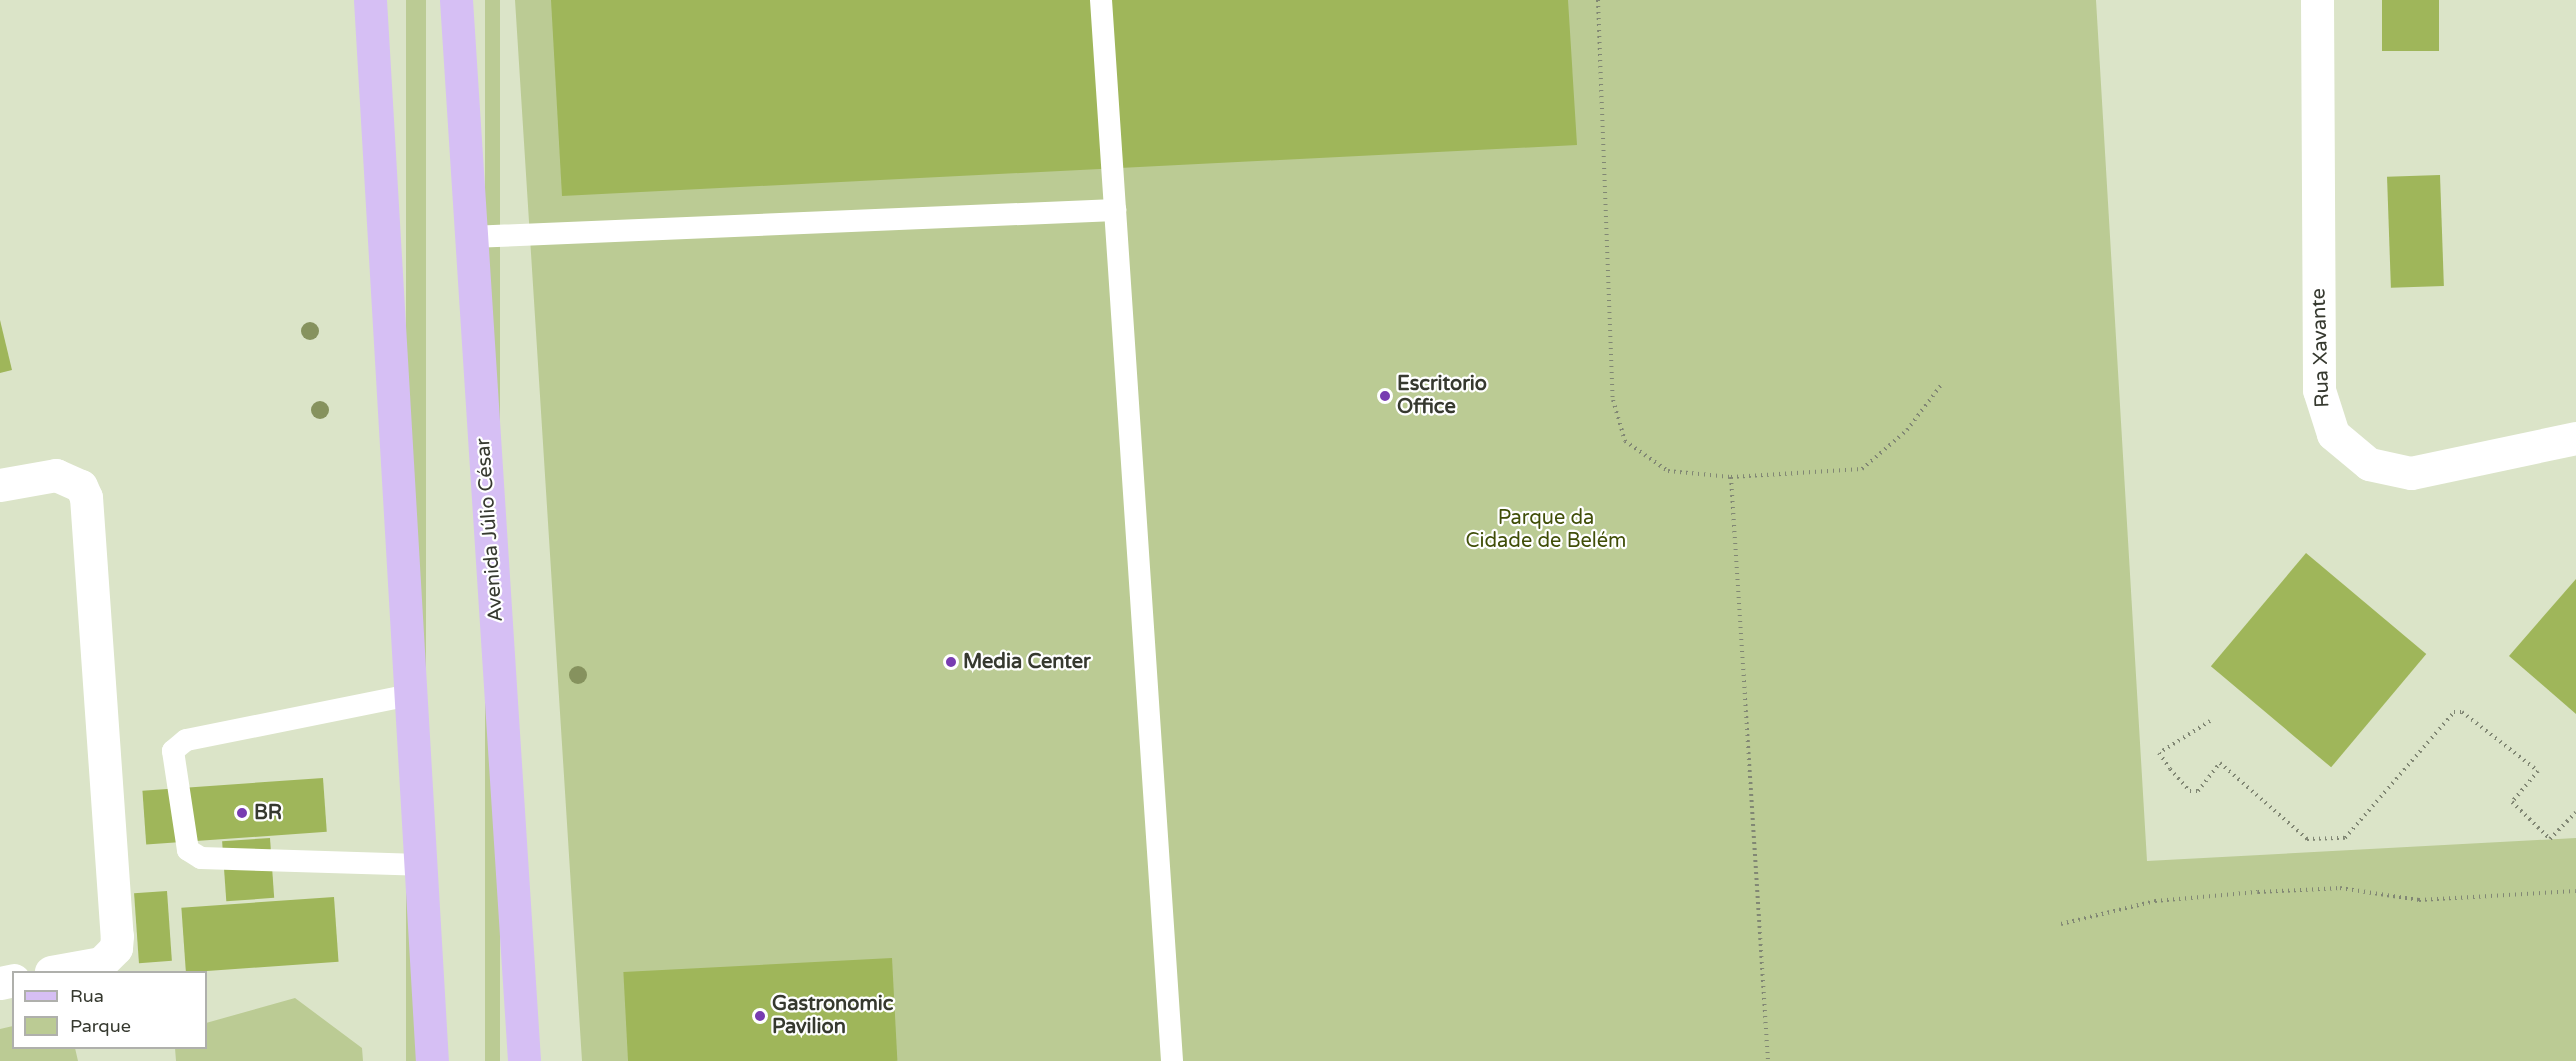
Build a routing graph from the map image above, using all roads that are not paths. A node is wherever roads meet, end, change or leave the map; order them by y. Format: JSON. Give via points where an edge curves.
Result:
{"nodes":[{"id":1,"x":370,"y":0,"type":"edge"},
{"id":2,"x":456,"y":0,"type":"edge"},
{"id":3,"x":1101,"y":0,"type":"edge"},
{"id":4,"x":2317,"y":0,"type":"edge"},
{"id":5,"x":1115,"y":210,"type":"junction"},
{"id":6,"x":471,"y":237,"type":"junction"},
{"id":7,"x":2576,"y":438,"type":"edge"},
{"id":8,"x":0,"y":485,"type":"edge"},
{"id":9,"x":410,"y":695,"type":"junction"},
{"id":10,"x":420,"y":865,"type":"junction"},
{"id":11,"x":56,"y":971,"type":"edge"},
{"id":12,"x":432,"y":1061,"type":"edge"},
{"id":13,"x":524,"y":1061,"type":"edge"},
{"id":14,"x":1172,"y":1061,"type":"edge"}],
"edges":[{"from":1,"to":9,"type":"main road"},
{"from":2,"to":6,"type":"main road","name":"Avenida Júlio César"},
{"from":3,"to":5,"type":"lane"},
{"from":4,"to":7,"type":"street","name":"Rua Xavante","via":[[2319,390],[2333,434],[2369,464],[2411,473]]},
{"from":5,"to":6,"type":"lane"},
{"from":5,"to":14,"type":"lane"},
{"from":6,"to":13,"type":"main road","name":"Avenida Júlio César"},
{"from":8,"to":11,"type":"street","via":[[56,475],[81,486],[86,497],[117,936],[116,948],[100,963]]},
{"from":9,"to":10,"type":"main road"},
{"from":9,"to":10,"type":"lane","via":[[186,740],[173,751],[188,850],[201,858]]},
{"from":10,"to":12,"type":"main road"}]}
